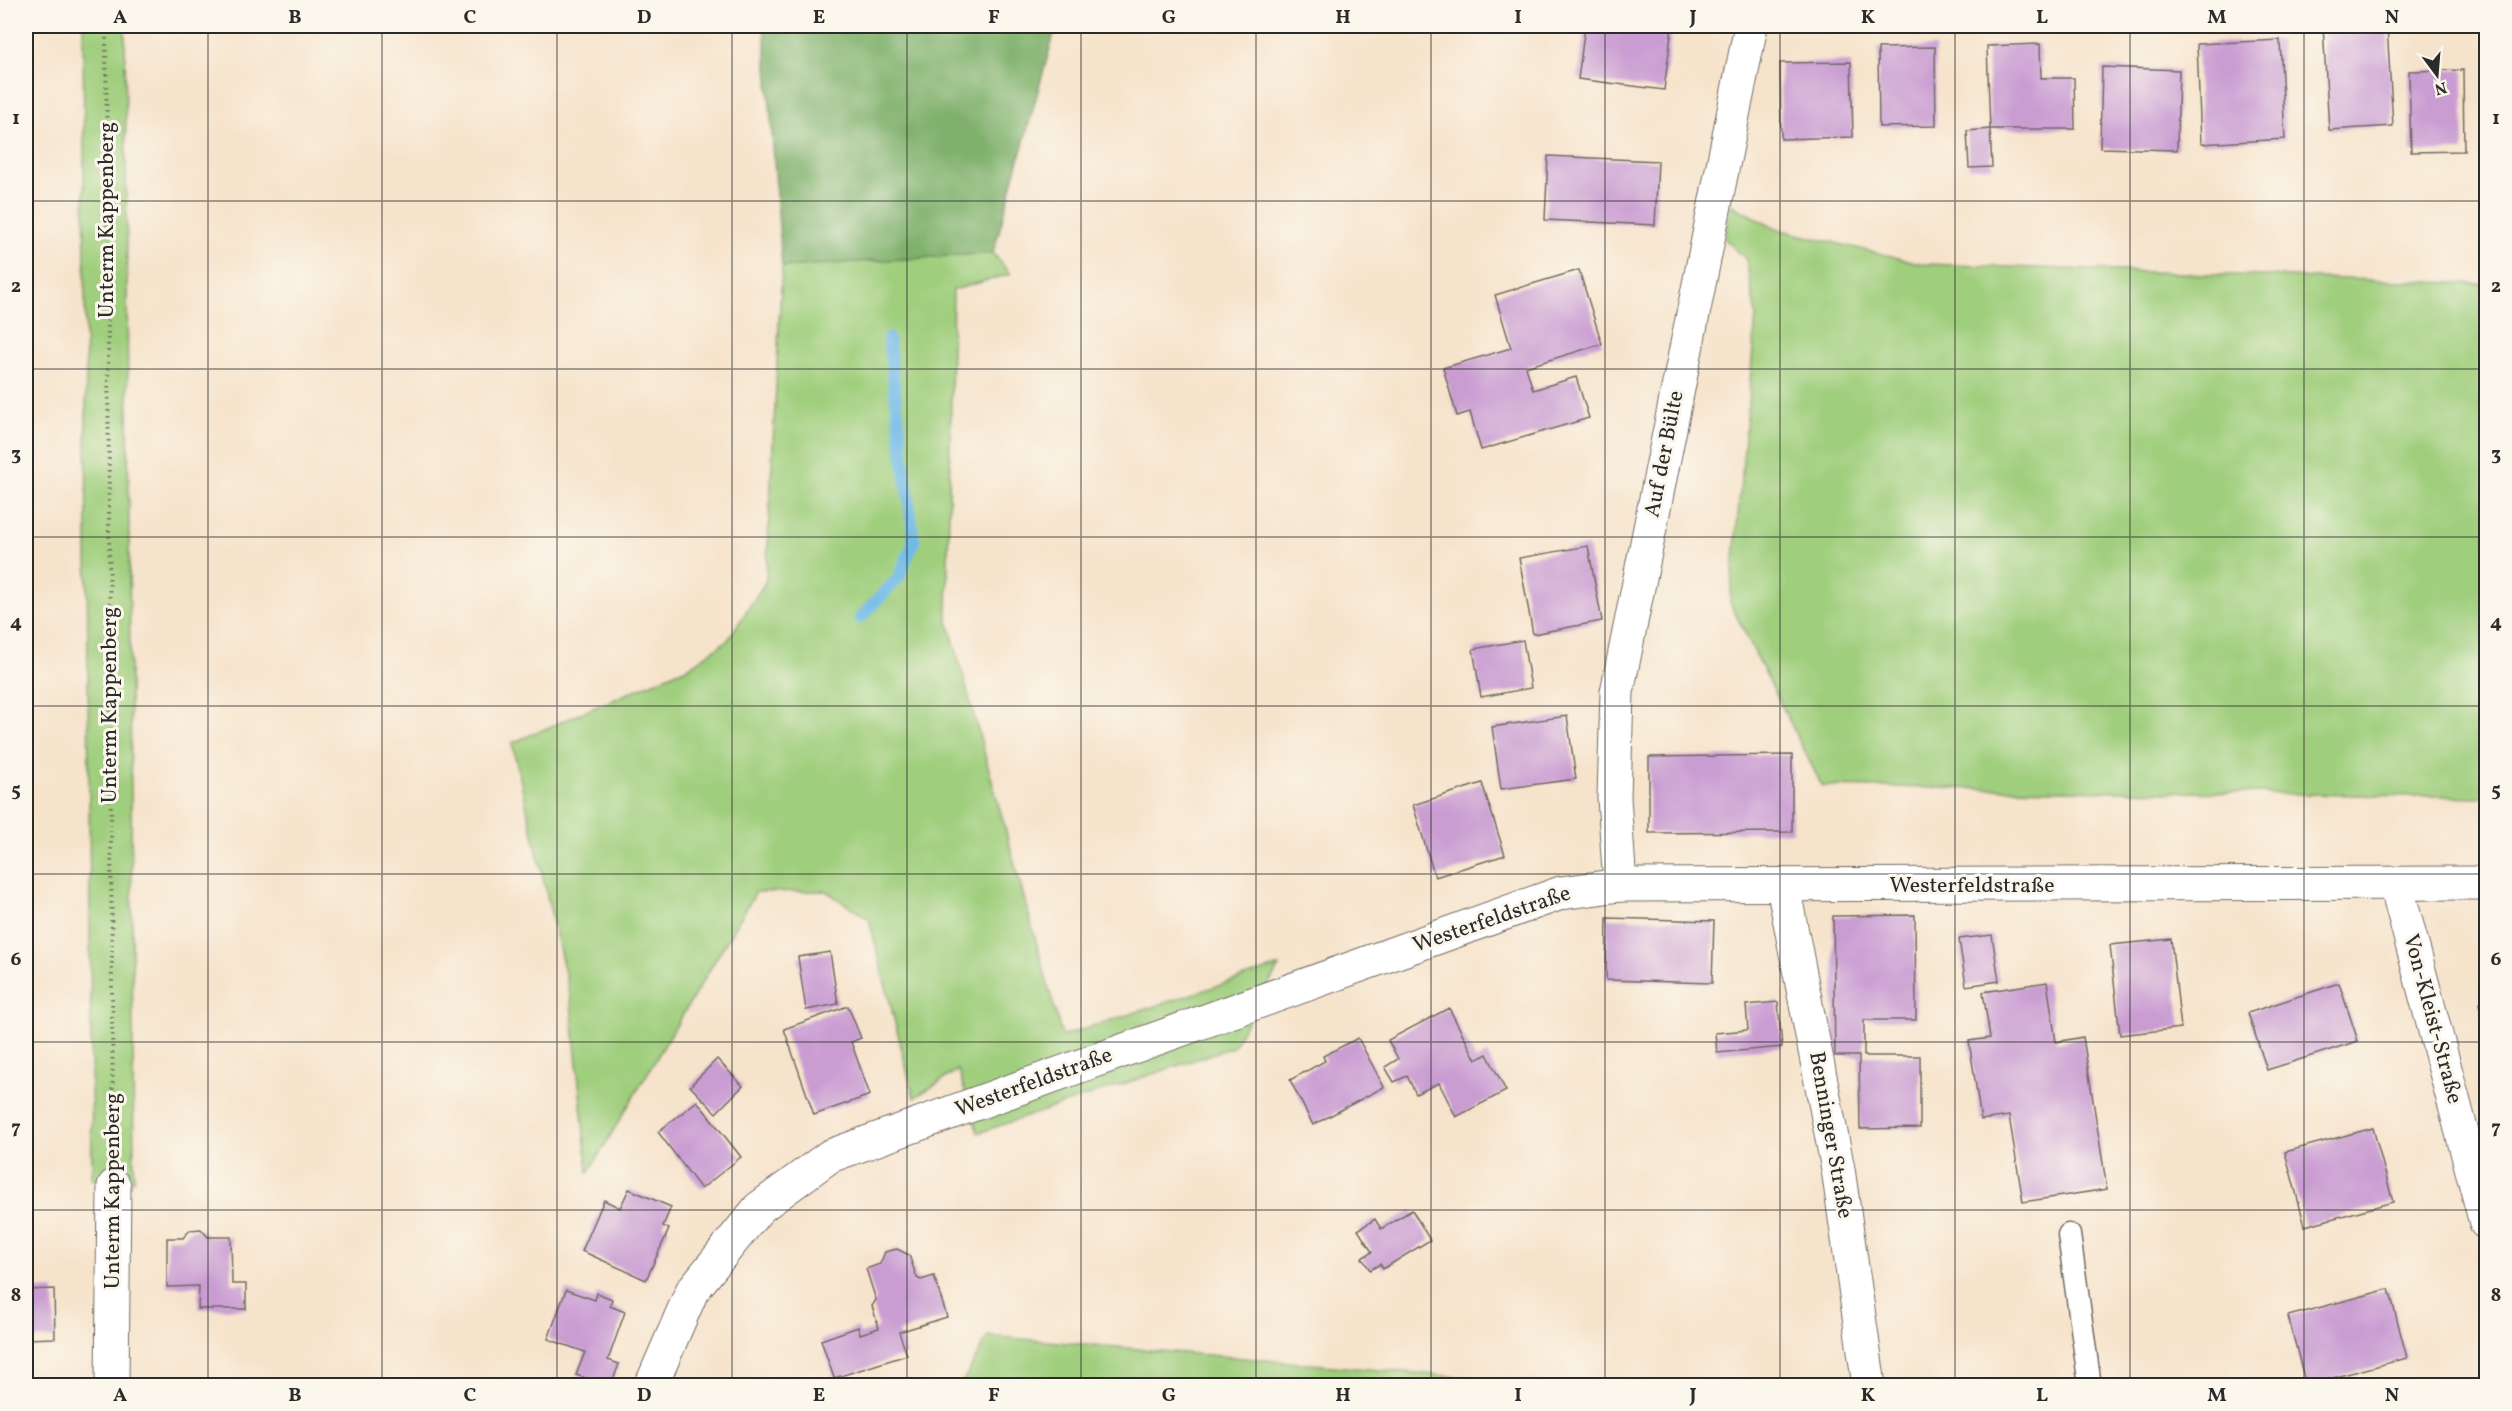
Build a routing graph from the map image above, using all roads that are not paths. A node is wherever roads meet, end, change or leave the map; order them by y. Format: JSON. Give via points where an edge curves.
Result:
{"nodes":[{"id":1,"x":1751,"y":26,"type":"edge"},
{"id":2,"x":2396,"y":884,"type":"junction"},
{"id":3,"x":2487,"y":884,"type":"edge"},
{"id":4,"x":1620,"y":885,"type":"junction"},
{"id":5,"x":1783,"y":886,"type":"junction"},
{"id":6,"x":114,"y":1186,"type":"road end"},
{"id":7,"x":2487,"y":1222,"type":"edge"},
{"id":8,"x":2069,"y":1235,"type":"dead end"},
{"id":9,"x":112,"y":1386,"type":"edge"},
{"id":10,"x":651,"y":1386,"type":"edge"},
{"id":11,"x":1869,"y":1386,"type":"edge"},
{"id":12,"x":2090,"y":1386,"type":"edge"}],
"edges":[{"from":1,"to":4,"type":"street","name":"Auf der Bülte","via":[[1617,692],[1614,798]]},
{"from":2,"to":3,"type":"street","name":"Westerfeldstraße"},
{"from":2,"to":5,"type":"street","name":"Westerfeldstraße"},
{"from":2,"to":7,"type":"street","name":"Von-Kleist-Straße"},
{"from":4,"to":5,"type":"street","name":"Westerfeldstraße"},
{"from":4,"to":10,"type":"street","name":"Westerfeldstraße","via":[[1561,893],[830,1156],[759,1208],[692,1291]]},
{"from":5,"to":11,"type":"street","name":"Benninger Straße","via":[[1838,1169]]},
{"from":6,"to":9,"type":"street","name":"Unterm Kappenberg"},
{"from":8,"to":12,"type":"lane"}]}
